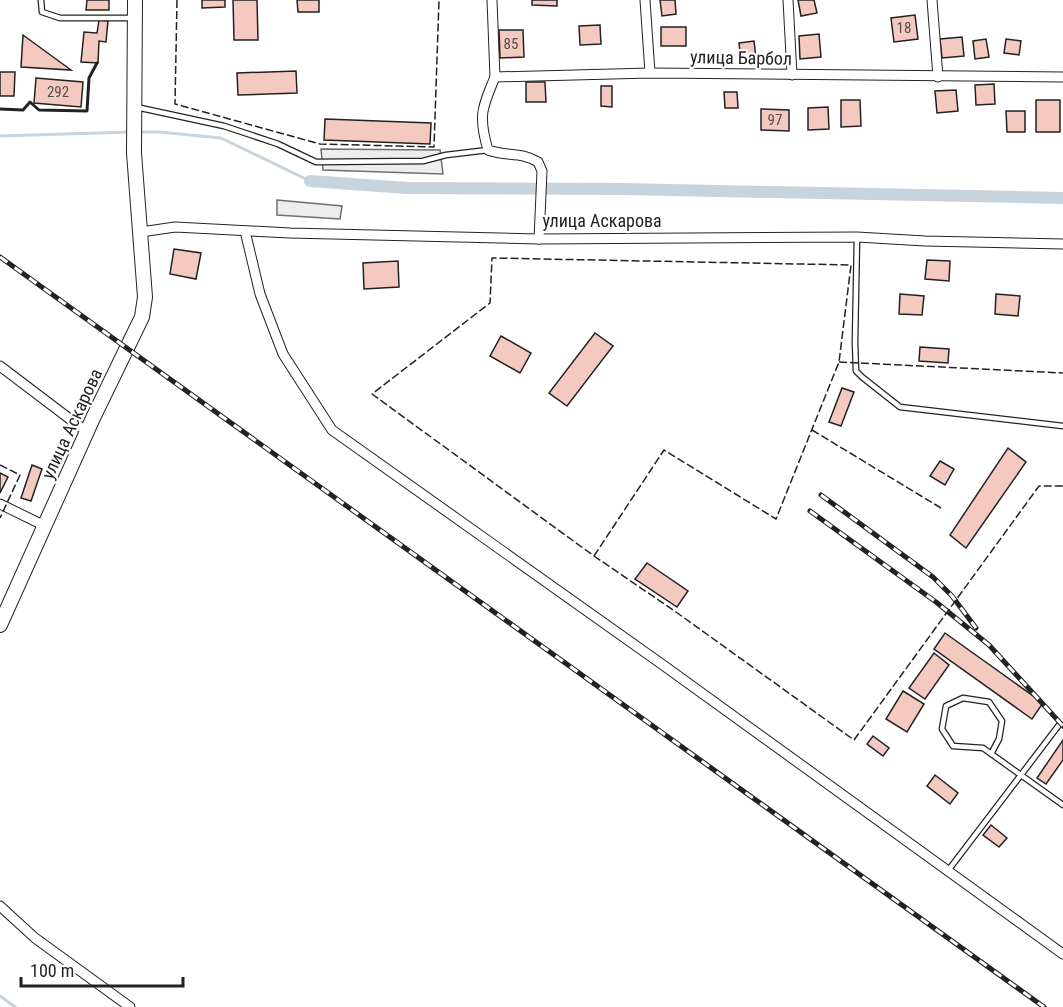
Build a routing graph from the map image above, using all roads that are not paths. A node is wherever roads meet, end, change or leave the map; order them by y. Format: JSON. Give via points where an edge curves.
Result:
{"nodes":[{"id":1,"x":40,"y":0,"type":"edge"},
{"id":2,"x":135,"y":0,"type":"edge"},
{"id":3,"x":492,"y":0,"type":"edge"},
{"id":4,"x":645,"y":0,"type":"edge"},
{"id":5,"x":788,"y":0,"type":"edge"},
{"id":6,"x":932,"y":0,"type":"edge"},
{"id":7,"x":135,"y":18,"type":"junction"},
{"id":8,"x":650,"y":73,"type":"junction"},
{"id":9,"x":792,"y":75,"type":"junction"},
{"id":10,"x":495,"y":77,"type":"junction"},
{"id":11,"x":938,"y":77,"type":"junction"},
{"id":12,"x":1063,"y":77,"type":"edge"},
{"id":13,"x":133,"y":111,"type":"junction"},
{"id":14,"x":488,"y":150,"type":"junction"},
{"id":15,"x":245,"y":231,"type":"junction"},
{"id":16,"x":141,"y":232,"type":"junction"},
{"id":17,"x":857,"y":237,"type":"junction"},
{"id":18,"x":539,"y":239,"type":"junction"},
{"id":19,"x":1063,"y":244,"type":"edge"},
{"id":20,"x":0,"y":366,"type":"edge"},
{"id":21,"x":1063,"y":426,"type":"edge"},
{"id":22,"x":87,"y":432,"type":"junction"},
{"id":23,"x":0,"y":504,"type":"edge"},
{"id":24,"x":45,"y":526,"type":"junction"},
{"id":25,"x":0,"y":625,"type":"edge"},
{"id":26,"x":1059,"y":725,"type":"dead end"},
{"id":27,"x":991,"y":754,"type":"junction"},
{"id":28,"x":1021,"y":775,"type":"junction"},
{"id":29,"x":1063,"y":805,"type":"edge"},
{"id":30,"x":947,"y":872,"type":"junction"},
{"id":31,"x":0,"y":906,"type":"edge"},
{"id":32,"x":1063,"y":954,"type":"edge"},
{"id":33,"x":130,"y":1007,"type":"edge"}],
"edges":[{"from":1,"to":7,"type":"lane","via":[[42,12],[60,18]]},
{"from":2,"to":7,"type":"main road","name":"улица Аскарова"},
{"from":3,"to":10,"type":"street"},
{"from":4,"to":8,"type":"street"},
{"from":5,"to":9,"type":"street"},
{"from":6,"to":11,"type":"street"},
{"from":7,"to":13,"type":"main road","name":"улица Аскарова"},
{"from":8,"to":9,"type":"street","name":"улица Барбол"},
{"from":8,"to":10,"type":"street","name":"улица Барбол"},
{"from":9,"to":11,"type":"street","name":"улица Барбол"},
{"from":10,"to":14,"type":"street","via":[[482,110]]},
{"from":11,"to":12,"type":"street","name":"улица Барбол"},
{"from":13,"to":14,"type":"lane","via":[[224,126],[316,162],[423,161]]},
{"from":13,"to":16,"type":"main road","name":"улица Аскарова"},
{"from":14,"to":18,"type":"street","via":[[526,155],[538,162],[542,171]]},
{"from":15,"to":16,"type":"street","name":"улица Аскарова","via":[[175,227]]},
{"from":15,"to":18,"type":"street","name":"улица Аскарова"},
{"from":15,"to":30,"type":"street","via":[[260,294],[283,354],[332,430]]},
{"from":16,"to":22,"type":"main road","name":"улица Аскарова","via":[[145,297],[142,317]]},
{"from":17,"to":18,"type":"street","name":"улица Аскарова"},
{"from":17,"to":19,"type":"street","name":"улица Аскарова"},
{"from":17,"to":21,"type":"lane","via":[[856,371],[862,377],[900,407]]},
{"from":20,"to":22,"type":"street"},
{"from":22,"to":24,"type":"main road","name":"улица Аскарова"},
{"from":23,"to":24,"type":"street"},
{"from":24,"to":25,"type":"main road","name":"улица Аскарова"},
{"from":26,"to":28,"type":"lane"},
{"from":27,"to":27,"type":"lane","via":[[983,748],[953,746],[942,729],[946,706],[963,698],[989,702],[1002,721]]},
{"from":27,"to":28,"type":"lane"},
{"from":28,"to":29,"type":"lane"},
{"from":28,"to":30,"type":"lane"},
{"from":30,"to":32,"type":"street"},
{"from":31,"to":33,"type":"street","via":[[35,938]]}]}
